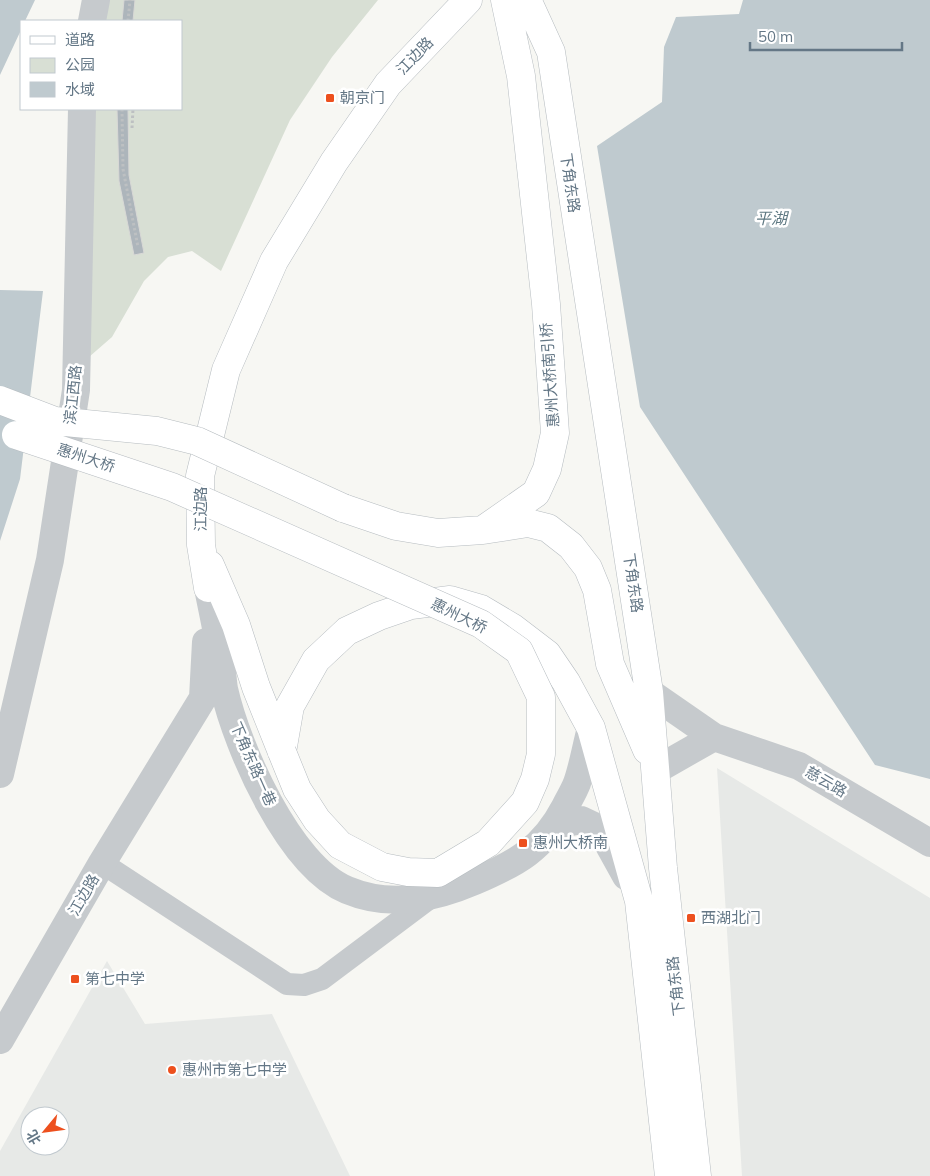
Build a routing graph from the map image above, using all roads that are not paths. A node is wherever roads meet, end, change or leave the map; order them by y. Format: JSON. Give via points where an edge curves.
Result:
{"nodes":[{"id":1,"x":96,"y":0,"type":"edge"},
{"id":2,"x":468,"y":0,"type":"edge"},
{"id":3,"x":505,"y":0,"type":"edge"},
{"id":4,"x":525,"y":0,"type":"edge"},
{"id":5,"x":92,"y":20,"type":"edge"},
{"id":6,"x":82,"y":110,"type":"edge"},
{"id":7,"x":0,"y":400,"type":"edge"},
{"id":8,"x":0,"y":428,"type":"edge"},
{"id":9,"x":482,"y":530,"type":"junction"},
{"id":10,"x":201,"y":544,"type":"junction"},
{"id":11,"x":208,"y":588,"type":"junction"},
{"id":12,"x":22,"y":676,"type":"junction"},
{"id":13,"x":649,"y":692,"type":"junction"},
{"id":14,"x":0,"y":716,"type":"edge"},
{"id":15,"x":591,"y":728,"type":"junction"},
{"id":16,"x":714,"y":737,"type":"junction"},
{"id":17,"x":282,"y":752,"type":"junction"},
{"id":18,"x":656,"y":770,"type":"junction"},
{"id":19,"x":0,"y":774,"type":"edge"},
{"id":20,"x":556,"y":825,"type":"junction"},
{"id":21,"x":930,"y":843,"type":"edge"},
{"id":22,"x":102,"y":863,"type":"junction"},
{"id":23,"x":430,"y":898,"type":"junction"},
{"id":24,"x":638,"y":901,"type":"junction"},
{"id":25,"x":0,"y":1040,"type":"edge"},
{"id":26,"x":669,"y":1176,"type":"edge"},
{"id":27,"x":697,"y":1176,"type":"edge"}],
"edges":[{"from":1,"to":5,"type":"street"},
{"from":2,"to":10,"type":"main road","name":"江边路","via":[[388,84],[334,162],[274,261],[226,370],[200,476]]},
{"from":3,"to":9,"type":"main road","name":"惠州大桥南引桥","via":[[521,76],[555,433],[547,469],[536,493]]},
{"from":4,"to":13,"type":"main road","name":"下角东路","via":[[551,52]]},
{"from":6,"to":12,"type":"street","name":"滨江西路","via":[[76,390],[50,560]]},
{"from":7,"to":9,"type":"main road","name":"惠州大桥","bridge":true,"via":[[55,421],[157,431],[198,441],[343,508],[396,526],[438,533]]},
{"from":8,"to":17,"type":"main road","name":"惠州大桥","bridge":true,"via":[[172,487],[481,624],[519,651],[541,697],[541,754],[525,802],[488,843],[438,873],[382,867],[340,845],[317,820],[302,796]]},
{"from":9,"to":18,"type":"main road","via":[[528,523],[548,528],[571,546],[588,568],[597,590],[610,664]]},
{"from":10,"to":11,"type":"main road","name":"江边路"},
{"from":10,"to":17,"type":"main road","name":"惠州大桥","via":[[236,624]]},
{"from":11,"to":22,"type":"street","name":"江边路","via":[[203,698]]},
{"from":11,"to":23,"type":"street","name":"下角东路一巷","via":[[224,688],[234,724],[264,795],[288,835],[320,871],[346,890],[402,901]]},
{"from":12,"to":14,"type":"street"},
{"from":12,"to":19,"type":"street"},
{"from":13,"to":16,"type":"street","name":"慈云路"},
{"from":13,"to":18,"type":"main road","name":"下角东路"},
{"from":15,"to":17,"type":"main road","name":"下角东路","via":[[547,654],[513,628],[480,609],[450,600],[411,605],[347,631],[316,660],[290,706]]},
{"from":15,"to":20,"type":"street","name":"下角东路一巷","via":[[577,784]]},
{"from":15,"to":24,"type":"main road","name":"下角东路"},
{"from":16,"to":18,"type":"street"},
{"from":16,"to":21,"type":"street","name":"慈云路","via":[[799,766]]},
{"from":18,"to":27,"type":"main road","name":"下角东路","via":[[672,962]]},
{"from":20,"to":23,"type":"street","name":"下角东路一巷","via":[[543,841],[520,858],[491,874]]},
{"from":20,"to":24,"type":"street","via":[[581,820],[600,829]]},
{"from":22,"to":23,"type":"street","via":[[287,984],[304,985],[322,979]]},
{"from":22,"to":25,"type":"street","name":"江边路"},
{"from":24,"to":26,"type":"main road","name":"下角东路"}]}
